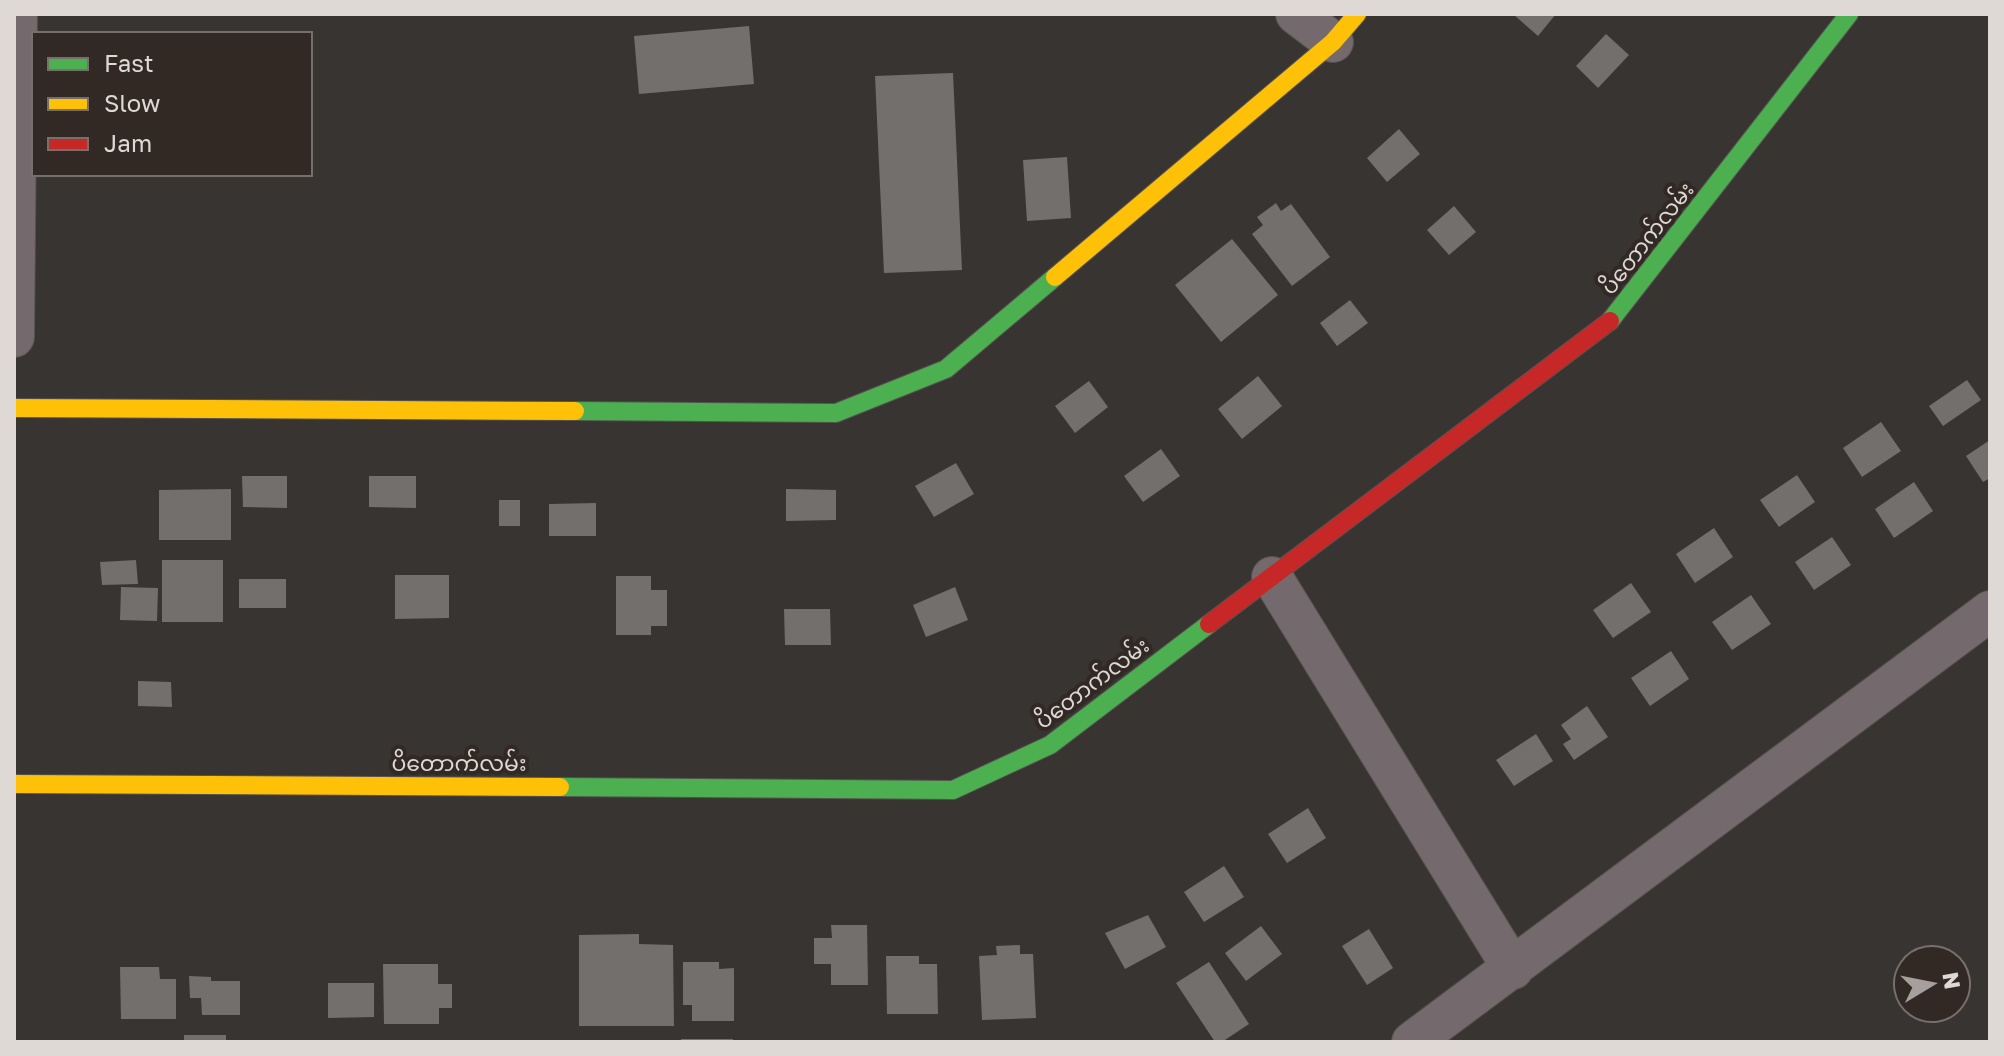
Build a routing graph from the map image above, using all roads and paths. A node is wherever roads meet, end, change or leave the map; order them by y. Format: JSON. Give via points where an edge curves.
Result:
{"nodes":[{"id":1,"x":17,"y":14,"type":"edge"},
{"id":2,"x":1296,"y":14,"type":"edge"},
{"id":3,"x":1849,"y":14,"type":"edge"},
{"id":4,"x":1345,"y":28,"type":"edge"},
{"id":5,"x":14,"y":337,"type":"edge"},
{"id":6,"x":14,"y":408,"type":"edge"},
{"id":7,"x":1272,"y":577,"type":"junction"},
{"id":8,"x":1990,"y":611,"type":"edge"},
{"id":9,"x":14,"y":784,"type":"edge"},
{"id":10,"x":1513,"y":969,"type":"junction"},
{"id":11,"x":1412,"y":1042,"type":"edge"}],
"edges":[{"from":1,"to":5,"type":"street"},
{"from":2,"to":4,"type":"street"},
{"from":3,"to":7,"type":"street","name":"ပိတောက်လမ်း","via":[[1618,315]]},
{"from":4,"to":6,"type":"street","via":[[946,369],[836,413]]},
{"from":7,"to":9,"type":"street","name":"ပိတောက်လမ်း","via":[[1050,745],[953,790]]},
{"from":7,"to":10,"type":"street"},
{"from":8,"to":10,"type":"street"},
{"from":10,"to":11,"type":"street"}]}
